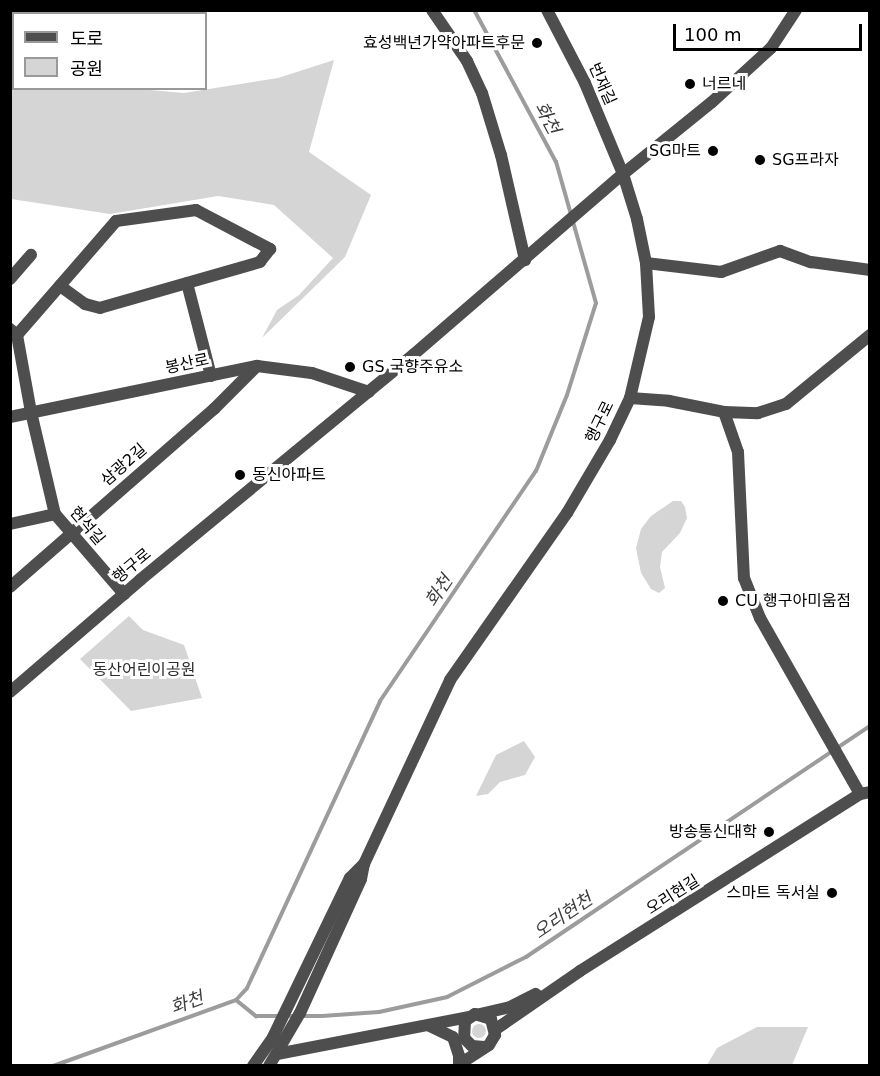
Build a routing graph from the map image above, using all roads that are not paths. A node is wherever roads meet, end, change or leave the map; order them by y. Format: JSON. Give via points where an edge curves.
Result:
{"nodes":[{"id":1,"x":432,"y":10,"type":"edge"},
{"id":2,"x":547,"y":10,"type":"edge"},
{"id":3,"x":796,"y":10,"type":"edge"},
{"id":4,"x":623,"y":174,"type":"junction"},
{"id":5,"x":31,"y":255,"type":"dead end"},
{"id":6,"x":525,"y":260,"type":"junction"},
{"id":7,"x":646,"y":263,"type":"junction"},
{"id":8,"x":870,"y":270,"type":"edge"},
{"id":9,"x":10,"y":279,"type":"edge"},
{"id":10,"x":187,"y":283,"type":"junction"},
{"id":11,"x":60,"y":286,"type":"junction"},
{"id":12,"x":14,"y":332,"type":"edge"},
{"id":13,"x":870,"y":335,"type":"edge"},
{"id":14,"x":257,"y":366,"type":"junction"},
{"id":15,"x":211,"y":376,"type":"junction"},
{"id":16,"x":369,"y":392,"type":"junction"},
{"id":17,"x":630,"y":398,"type":"junction"},
{"id":18,"x":31,"y":412,"type":"junction"},
{"id":19,"x":724,"y":412,"type":"junction"},
{"id":20,"x":10,"y":417,"type":"edge"},
{"id":21,"x":55,"y":514,"type":"junction"},
{"id":22,"x":10,"y":524,"type":"edge"},
{"id":23,"x":71,"y":534,"type":"junction"},
{"id":24,"x":10,"y":587,"type":"edge"},
{"id":25,"x":124,"y":594,"type":"junction"},
{"id":26,"x":10,"y":692,"type":"edge"},
{"id":27,"x":865,"y":793,"type":"edge"},
{"id":28,"x":364,"y":864,"type":"junction"},
{"id":29,"x":580,"y":971,"type":"junction"},
{"id":30,"x":475,"y":1015,"type":"junction"},
{"id":31,"x":430,"y":1026,"type":"junction"},
{"id":32,"x":496,"y":1029,"type":"junction"},
{"id":33,"x":458,"y":1038,"type":"junction"},
{"id":34,"x":484,"y":1047,"type":"junction"},
{"id":35,"x":280,"y":1050,"type":"junction"},
{"id":36,"x":253,"y":1065,"type":"edge"},
{"id":37,"x":269,"y":1065,"type":"edge"},
{"id":38,"x":460,"y":1065,"type":"edge"}],
"edges":[{"from":1,"to":6,"type":"street","via":[[467,61],[482,93]]},
{"from":2,"to":4,"type":"street","name":"번재길","via":[[585,83]]},
{"from":3,"to":4,"type":"street","via":[[771,48]]},
{"from":4,"to":6,"type":"street","name":"행구로"},
{"from":4,"to":7,"type":"street","name":"행구로"},
{"from":5,"to":9,"type":"street"},
{"from":6,"to":16,"type":"street","name":"행구로"},
{"from":7,"to":8,"type":"street","via":[[721,272],[780,251],[811,262]]},
{"from":7,"to":17,"type":"street","name":"행구로","via":[[649,317]]},
{"from":10,"to":11,"type":"street","via":[[100,308],[85,304]]},
{"from":10,"to":11,"type":"street","via":[[260,262],[270,249],[196,210],[116,221]]},
{"from":10,"to":15,"type":"street"},
{"from":11,"to":12,"type":"street"},
{"from":12,"to":18,"type":"street"},
{"from":13,"to":19,"type":"street","via":[[786,404],[758,413]]},
{"from":14,"to":15,"type":"street","name":"봉산로"},
{"from":14,"to":16,"type":"street","name":"봉산로","via":[[312,373]]},
{"from":14,"to":23,"type":"street","name":"삼광2길","via":[[214,409]]},
{"from":15,"to":18,"type":"street","name":"봉산로"},
{"from":16,"to":25,"type":"street","name":"행구로"},
{"from":17,"to":19,"type":"street"},
{"from":17,"to":28,"type":"street","name":"행구로","via":[[567,513],[450,680]]},
{"from":18,"to":20,"type":"street","name":"봉산로"},
{"from":18,"to":21,"type":"street"},
{"from":19,"to":27,"type":"street","via":[[738,452],[744,578],[760,618],[813,713],[853,782]]},
{"from":21,"to":22,"type":"street","name":"현석길"},
{"from":21,"to":23,"type":"street","name":"현석길"},
{"from":23,"to":24,"type":"street","name":"삼광2길"},
{"from":23,"to":25,"type":"street","name":"현석길"},
{"from":25,"to":26,"type":"street","name":"행구로"},
{"from":27,"to":29,"type":"street","name":"오리현길"},
{"from":28,"to":35,"type":"street","name":"행구로","via":[[361,879]]},
{"from":28,"to":36,"type":"street","name":"행구로","via":[[350,878],[264,1051]]},
{"from":29,"to":30,"type":"street","via":[[510,1007]]},
{"from":29,"to":32,"type":"street","name":"오리현길"},
{"from":30,"to":31,"type":"street"},
{"from":30,"to":32,"type":"street","via":[[491,1019]]},
{"from":30,"to":33,"type":"street","via":[[463,1026]]},
{"from":31,"to":33,"type":"street"},
{"from":31,"to":35,"type":"street"},
{"from":32,"to":34,"type":"street","via":[[493,1040]]},
{"from":33,"to":34,"type":"street"},
{"from":33,"to":38,"type":"street"},
{"from":34,"to":38,"type":"street"},
{"from":35,"to":37,"type":"street"}]}
